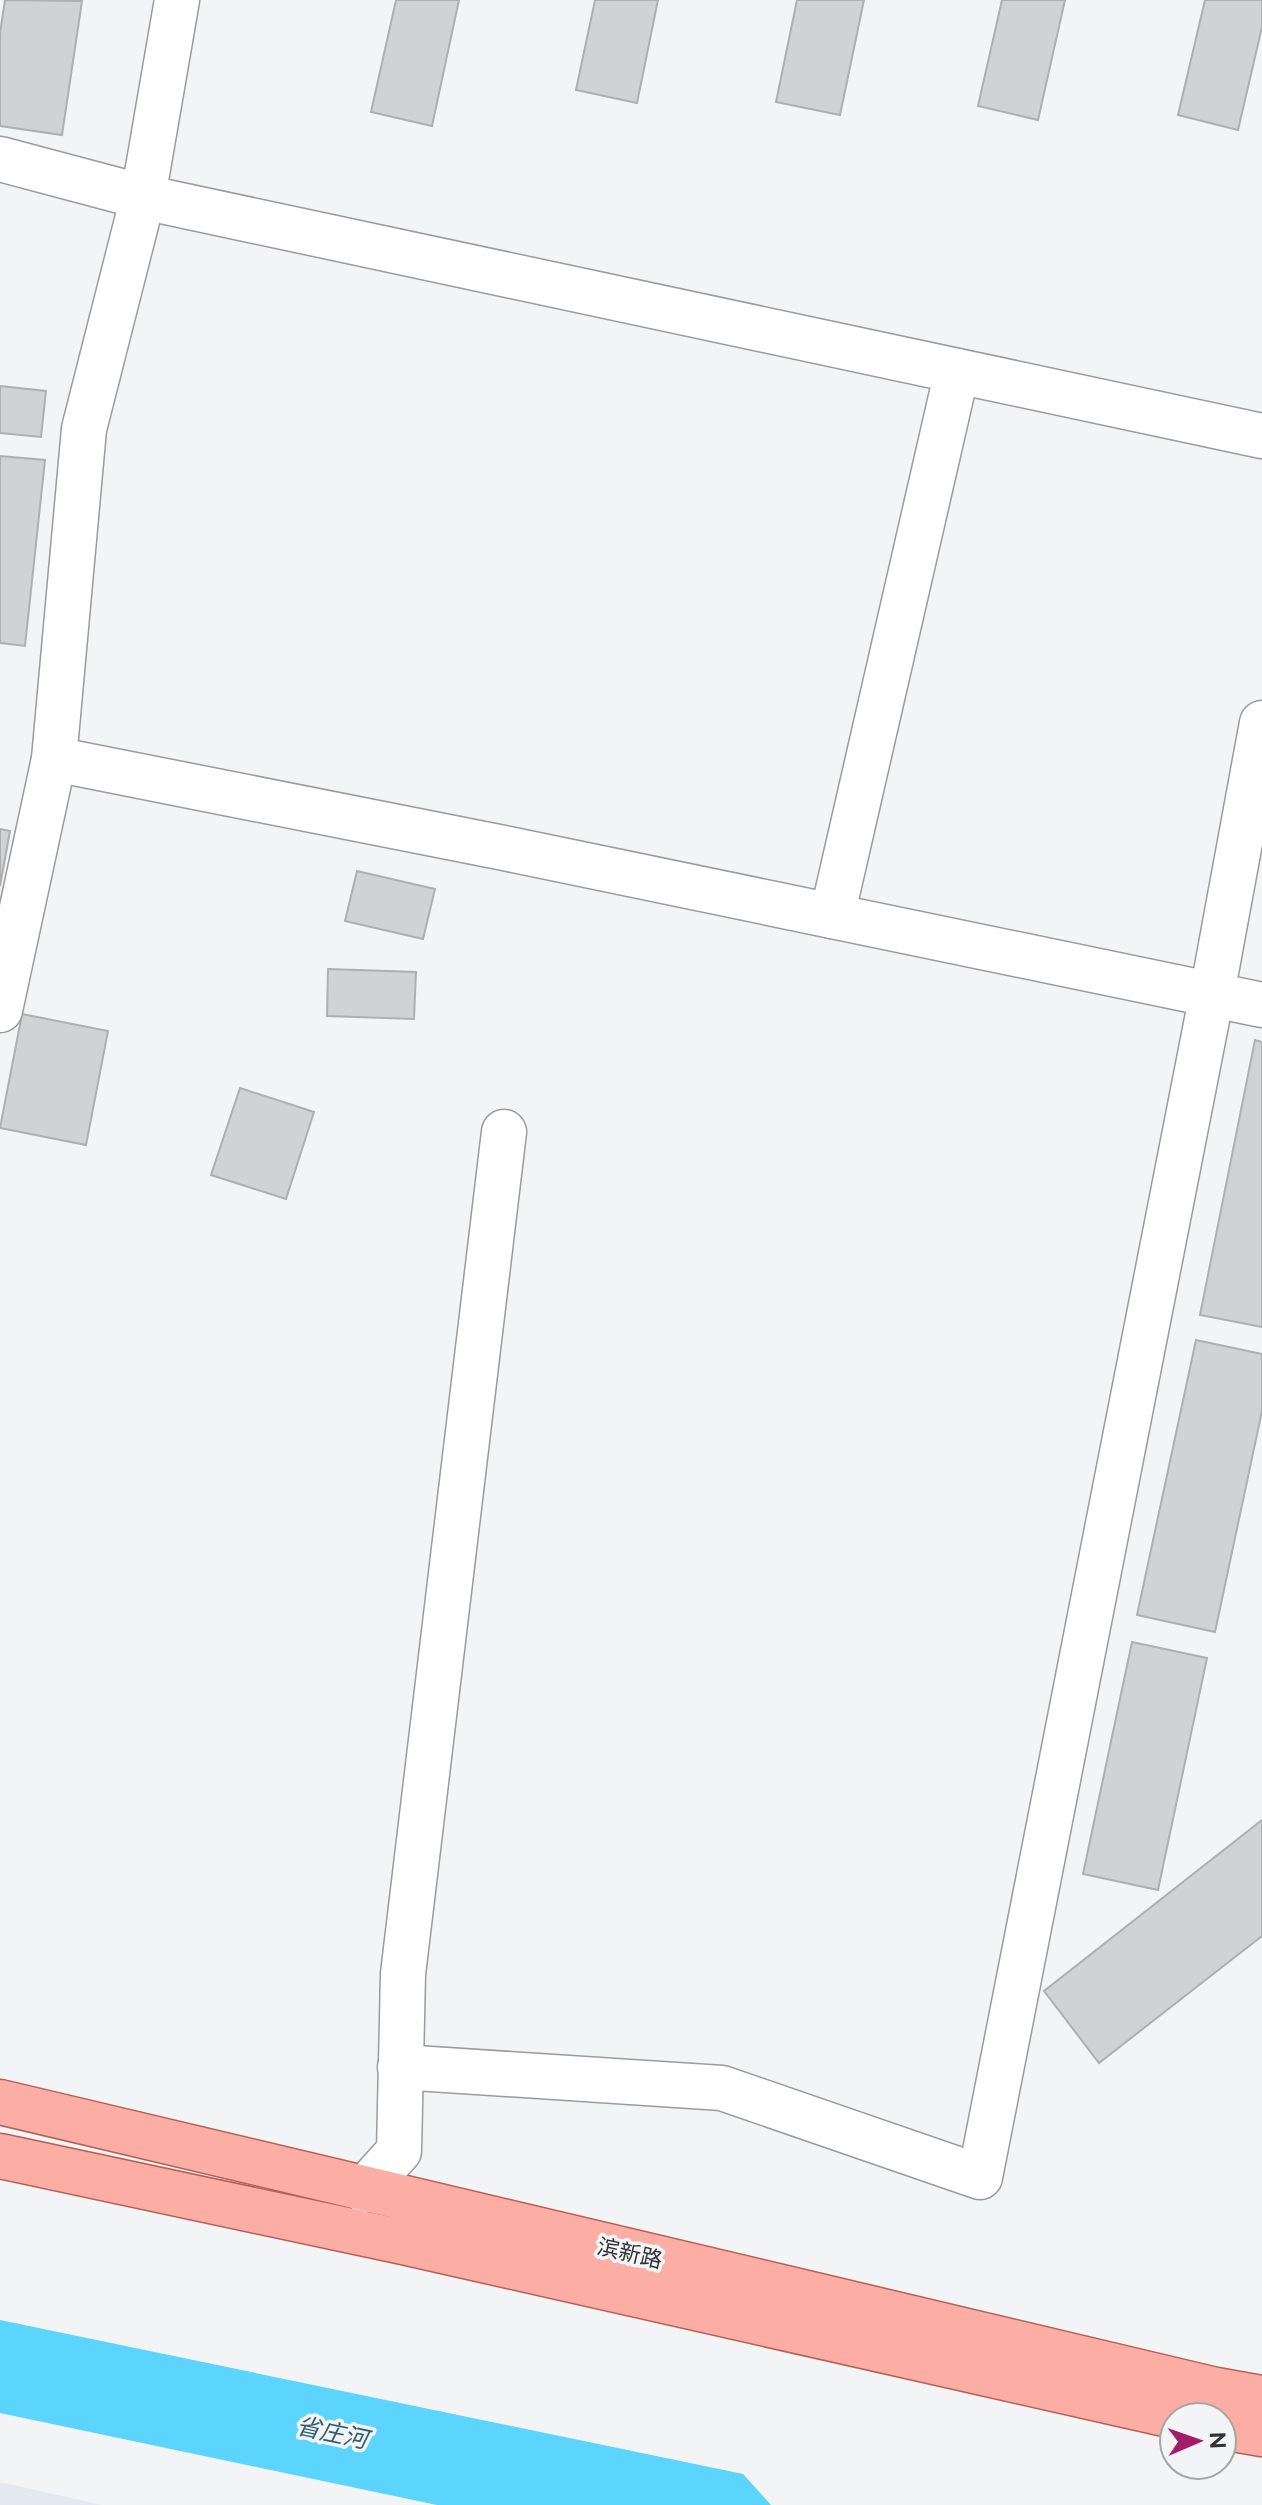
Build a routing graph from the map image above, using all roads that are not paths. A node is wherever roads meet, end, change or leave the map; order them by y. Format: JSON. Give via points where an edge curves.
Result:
{"nodes":[{"id":1,"x":177,"y":0,"type":"edge"},
{"id":2,"x":0,"y":159,"type":"edge"},
{"id":3,"x":143,"y":197,"type":"junction"},
{"id":4,"x":957,"y":371,"type":"junction"},
{"id":5,"x":1262,"y":436,"type":"edge"},
{"id":6,"x":1262,"y":723,"type":"edge"},
{"id":7,"x":54,"y":759,"type":"junction"},
{"id":8,"x":832,"y":916,"type":"junction"},
{"id":9,"x":1212,"y":994,"type":"junction"},
{"id":10,"x":1262,"y":1005,"type":"edge"},
{"id":11,"x":0,"y":1010,"type":"edge"},
{"id":12,"x":504,"y":1132,"type":"dead end"},
{"id":13,"x":400,"y":2067,"type":"junction"},
{"id":14,"x":0,"y":2102,"type":"edge"},
{"id":15,"x":0,"y":2156,"type":"edge"},
{"id":16,"x":364,"y":2190,"type":"junction"},
{"id":17,"x":1262,"y":2398,"type":"edge"},
{"id":18,"x":1158,"y":2412,"type":"edge"},
{"id":19,"x":1238,"y":2430,"type":"edge"},
{"id":20,"x":1262,"y":2434,"type":"edge"}],
"edges":[{"from":1,"to":3,"type":"street"},
{"from":2,"to":3,"type":"street"},
{"from":3,"to":4,"type":"street"},
{"from":3,"to":7,"type":"street","via":[[84,429]]},
{"from":4,"to":5,"type":"street"},
{"from":4,"to":8,"type":"street"},
{"from":6,"to":9,"type":"street"},
{"from":7,"to":8,"type":"street"},
{"from":7,"to":11,"type":"street"},
{"from":8,"to":9,"type":"street"},
{"from":9,"to":10,"type":"street"},
{"from":9,"to":13,"type":"street","via":[[980,2177],[722,2088]]},
{"from":12,"to":13,"type":"street","via":[[403,1974]]},
{"from":13,"to":16,"type":"street","via":[[399,2151]]},
{"from":14,"to":16,"type":"main road","name":"滨新路"},
{"from":15,"to":18,"type":"main road","name":"滨新路"},
{"from":16,"to":17,"type":"main road","name":"滨新路"},
{"from":19,"to":20,"type":"main road"}]}
